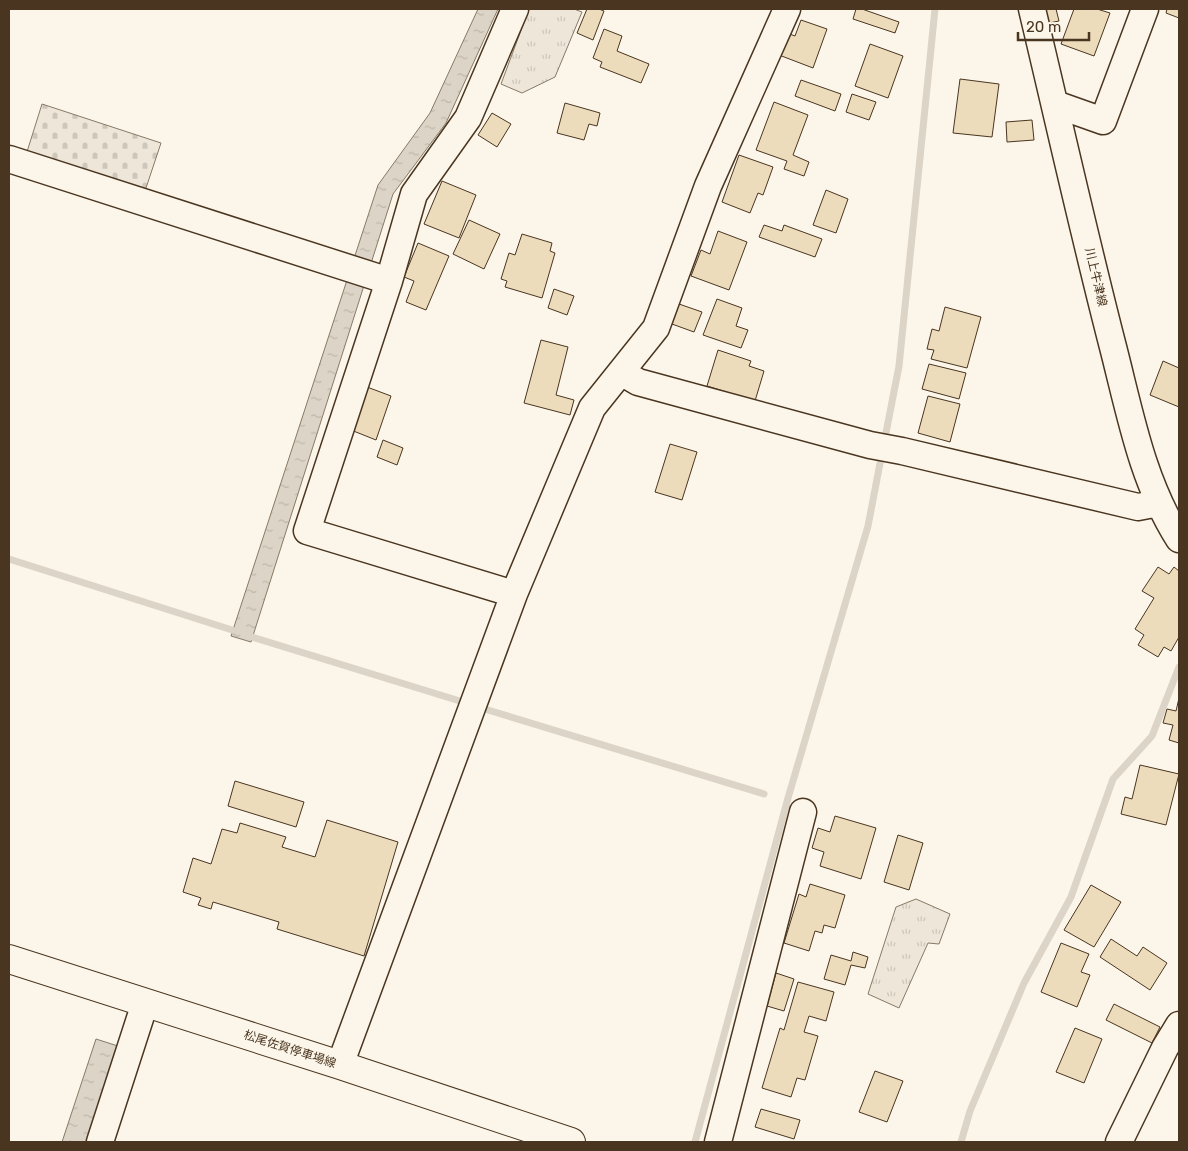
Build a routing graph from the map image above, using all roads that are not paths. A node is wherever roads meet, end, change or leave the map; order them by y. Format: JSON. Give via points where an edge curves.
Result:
{"nodes":[{"id":1,"x":515,"y":9,"type":"edge"},
{"id":2,"x":787,"y":9,"type":"edge"},
{"id":3,"x":1032,"y":9,"type":"edge"},
{"id":4,"x":1145,"y":9,"type":"edge"},
{"id":5,"x":1055,"y":104,"type":"junction"},
{"id":6,"x":9,"y":159,"type":"edge"},
{"id":7,"x":382,"y":278,"type":"junction"},
{"id":8,"x":621,"y":372,"type":"junction"},
{"id":9,"x":1159,"y":503,"type":"junction"},
{"id":10,"x":1179,"y":539,"type":"edge"},
{"id":11,"x":514,"y":594,"type":"junction"},
{"id":12,"x":803,"y":812,"type":"dead end"},
{"id":13,"x":9,"y":959,"type":"edge"},
{"id":14,"x":145,"y":1003,"type":"junction"},
{"id":15,"x":1179,"y":1025,"type":"edge"},
{"id":16,"x":340,"y":1065,"type":"junction"},
{"id":17,"x":100,"y":1142,"type":"edge"},
{"id":18,"x":571,"y":1142,"type":"edge"},
{"id":19,"x":718,"y":1142,"type":"edge"},
{"id":20,"x":1119,"y":1142,"type":"edge"}],
"edges":[{"from":1,"to":7,"type":"street","via":[[468,118],[414,194]]},
{"from":2,"to":8,"type":"street","via":[[708,186],[656,328]]},
{"from":3,"to":5,"type":"street","name":"川上牛津線"},
{"from":4,"to":5,"type":"street","via":[[1103,121]]},
{"from":5,"to":9,"type":"street","name":"川上牛津線","via":[[1140,453]]},
{"from":6,"to":7,"type":"street"},
{"from":7,"to":11,"type":"street","via":[[307,531]]},
{"from":8,"to":9,"type":"street","via":[[638,382],[870,445],[1138,507]]},
{"from":8,"to":11,"type":"street","via":[[592,408]]},
{"from":9,"to":10,"type":"street","name":"川上牛津線"},
{"from":11,"to":16,"type":"street"},
{"from":12,"to":19,"type":"street"},
{"from":13,"to":14,"type":"main road","name":"松尾佐賀停車場線"},
{"from":14,"to":16,"type":"main road","name":"松尾佐賀停車場線"},
{"from":14,"to":17,"type":"street"},
{"from":15,"to":20,"type":"street"},
{"from":16,"to":18,"type":"main road","name":"松尾佐賀停車場線"}]}
